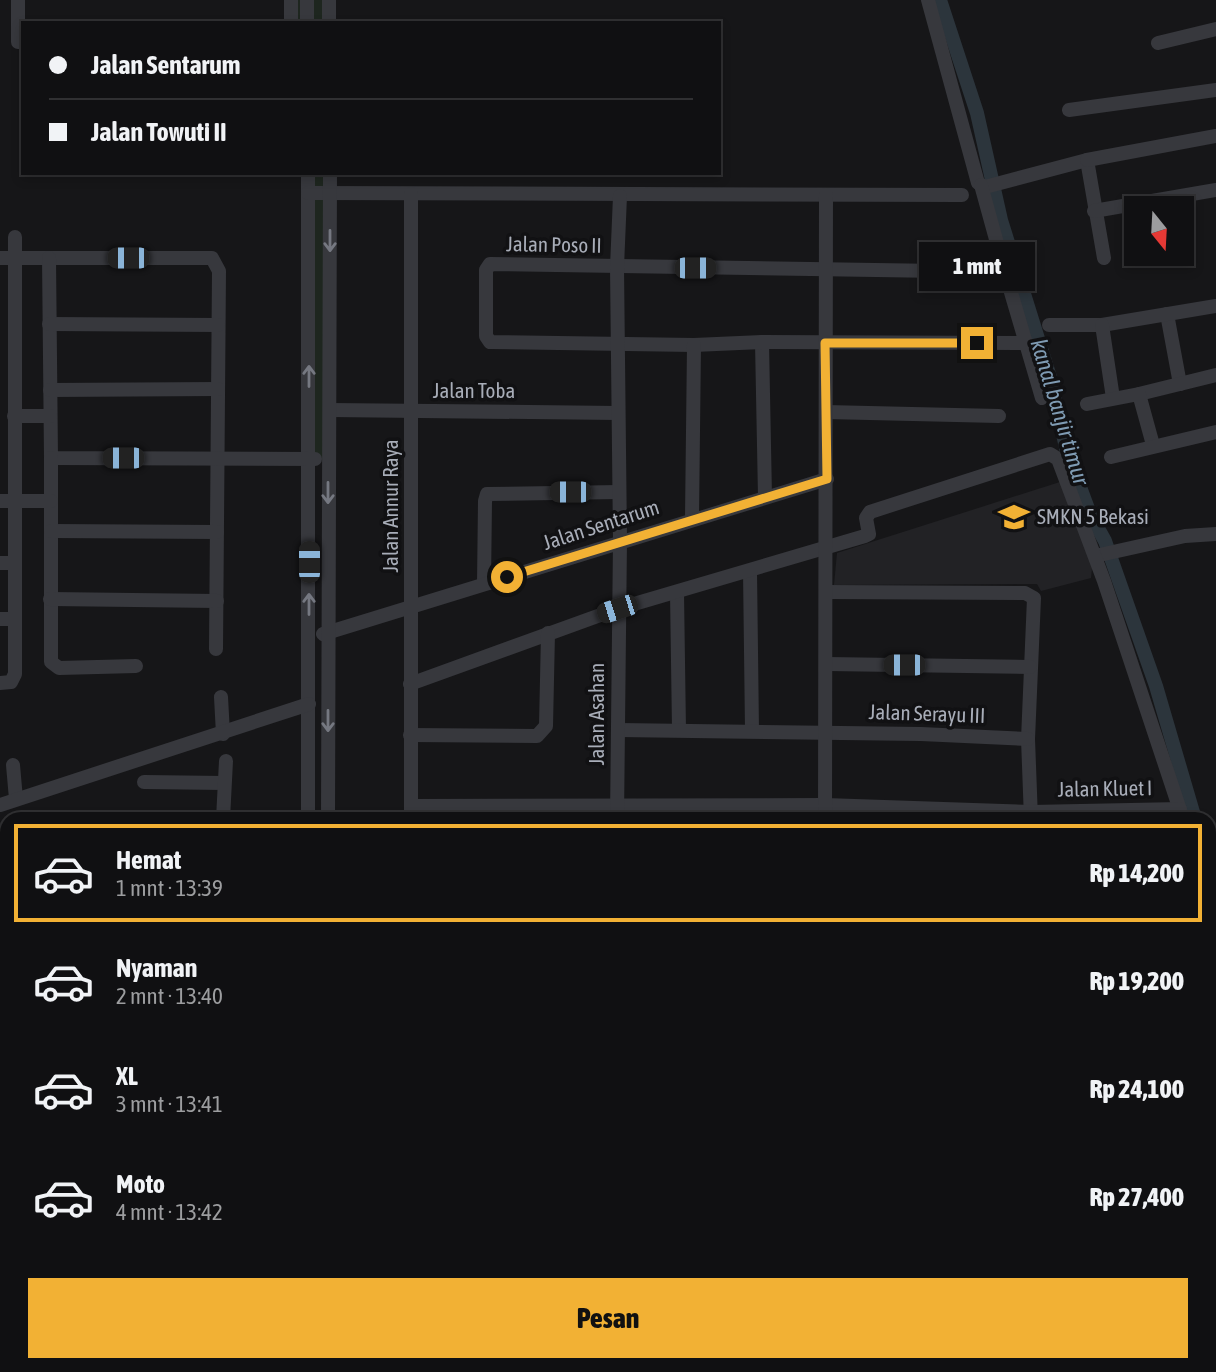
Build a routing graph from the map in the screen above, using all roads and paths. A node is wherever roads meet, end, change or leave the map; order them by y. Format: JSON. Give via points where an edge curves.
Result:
{"nodes":[{"id":1,"x":18,"y":0,"type":"edge"},
{"id":2,"x":291,"y":0,"type":"edge"},
{"id":3,"x":307,"y":0,"type":"edge"},
{"id":4,"x":329,"y":0,"type":"edge"},
{"id":5,"x":928,"y":0,"type":"edge"},
{"id":6,"x":291,"y":21,"type":"edge"},
{"id":7,"x":307,"y":21,"type":"edge"},
{"id":8,"x":329,"y":21,"type":"edge"},
{"id":9,"x":1216,"y":29,"type":"edge"},
{"id":10,"x":21,"y":42,"type":"edge"},
{"id":11,"x":1158,"y":43,"type":"dead end"},
{"id":12,"x":1216,"y":90,"type":"edge"},
{"id":13,"x":1069,"y":110,"type":"dead end"},
{"id":14,"x":1216,"y":136,"type":"edge"},
{"id":15,"x":1087,"y":160,"type":"junction"},
{"id":16,"x":308,"y":175,"type":"edge"},
{"id":17,"x":330,"y":175,"type":"edge"},
{"id":18,"x":983,"y":186,"type":"junction"},
{"id":19,"x":1216,"y":190,"type":"edge"},
{"id":20,"x":308,"y":193,"type":"junction"},
{"id":21,"x":330,"y":193,"type":"junction"},
{"id":22,"x":411,"y":194,"type":"junction"},
{"id":23,"x":826,"y":195,"type":"junction"},
{"id":24,"x":962,"y":195,"type":"dead end"},
{"id":25,"x":620,"y":196,"type":"junction"},
{"id":26,"x":1094,"y":211,"type":"junction"},
{"id":27,"x":15,"y":237,"type":"dead end"},
{"id":28,"x":7,"y":258,"type":"edge"},
{"id":29,"x":49,"y":258,"type":"junction"},
{"id":30,"x":1104,"y":258,"type":"dead end"},
{"id":31,"x":617,"y":267,"type":"junction"},
{"id":32,"x":825,"y":268,"type":"junction"},
{"id":33,"x":1005,"y":272,"type":"junction"},
{"id":34,"x":1216,"y":306,"type":"edge"},
{"id":35,"x":1167,"y":314,"type":"junction"},
{"id":36,"x":7,"y":324,"type":"edge"},
{"id":37,"x":49,"y":324,"type":"junction"},
{"id":38,"x":218,"y":325,"type":"junction"},
{"id":39,"x":1049,"y":325,"type":"dead end"},
{"id":40,"x":1102,"y":325,"type":"junction"},
{"id":41,"x":617,"y":342,"type":"junction"},
{"id":42,"x":762,"y":342,"type":"junction"},
{"id":43,"x":825,"y":343,"type":"junction"},
{"id":44,"x":1026,"y":343,"type":"junction"},
{"id":45,"x":694,"y":345,"type":"junction"},
{"id":46,"x":1216,"y":375,"type":"edge"},
{"id":47,"x":1180,"y":384,"type":"junction"},
{"id":48,"x":7,"y":385,"type":"edge"},
{"id":49,"x":218,"y":388,"type":"junction"},
{"id":50,"x":50,"y":390,"type":"junction"},
{"id":51,"x":1139,"y":394,"type":"junction"},
{"id":52,"x":1041,"y":398,"type":"dead end"},
{"id":53,"x":1113,"y":398,"type":"junction"},
{"id":54,"x":1087,"y":404,"type":"dead end"},
{"id":55,"x":330,"y":410,"type":"junction"},
{"id":56,"x":412,"y":412,"type":"junction"},
{"id":57,"x":827,"y":412,"type":"junction"},
{"id":58,"x":618,"y":413,"type":"junction"},
{"id":59,"x":14,"y":416,"type":"junction"},
{"id":60,"x":50,"y":416,"type":"junction"},
{"id":61,"x":999,"y":416,"type":"dead end"},
{"id":62,"x":1216,"y":432,"type":"edge"},
{"id":63,"x":1153,"y":445,"type":"junction"},
{"id":64,"x":219,"y":457,"type":"junction"},
{"id":65,"x":1111,"y":457,"type":"dead end"},
{"id":66,"x":51,"y":458,"type":"junction"},
{"id":67,"x":309,"y":459,"type":"junction"},
{"id":68,"x":328,"y":459,"type":"junction"},
{"id":69,"x":827,"y":479,"type":"junction"},
{"id":70,"x":619,"y":492,"type":"junction"},
{"id":71,"x":765,"y":497,"type":"junction"},
{"id":72,"x":0,"y":501,"type":"edge"},
{"id":73,"x":15,"y":501,"type":"junction"},
{"id":74,"x":51,"y":501,"type":"junction"},
{"id":75,"x":692,"y":518,"type":"junction"},
{"id":76,"x":51,"y":531,"type":"junction"},
{"id":77,"x":217,"y":532,"type":"junction"},
{"id":78,"x":1216,"y":534,"type":"edge"},
{"id":79,"x":620,"y":540,"type":"junction"},
{"id":80,"x":825,"y":549,"type":"junction"},
{"id":81,"x":1102,"y":554,"type":"junction"},
{"id":82,"x":8,"y":563,"type":"edge"},
{"id":83,"x":750,"y":571,"type":"junction"},
{"id":84,"x":484,"y":584,"type":"junction"},
{"id":85,"x":826,"y":592,"type":"junction"},
{"id":86,"x":677,"y":593,"type":"junction"},
{"id":87,"x":50,"y":599,"type":"junction"},
{"id":88,"x":217,"y":601,"type":"junction"},
{"id":89,"x":413,"y":605,"type":"junction"},
{"id":90,"x":617,"y":609,"type":"junction"},
{"id":91,"x":7,"y":619,"type":"edge"},
{"id":92,"x":329,"y":632,"type":"junction"},
{"id":93,"x":548,"y":633,"type":"junction"},
{"id":94,"x":309,"y":639,"type":"junction"},
{"id":95,"x":216,"y":649,"type":"dead end"},
{"id":96,"x":827,"y":664,"type":"junction"},
{"id":97,"x":136,"y":666,"type":"dead end"},
{"id":98,"x":1030,"y":667,"type":"junction"},
{"id":99,"x":0,"y":683,"type":"edge"},
{"id":100,"x":410,"y":684,"type":"junction"},
{"id":101,"x":221,"y":697,"type":"dead end"},
{"id":102,"x":309,"y":704,"type":"junction"},
{"id":103,"x":619,"y":730,"type":"junction"},
{"id":104,"x":679,"y":730,"type":"junction"},
{"id":105,"x":752,"y":732,"type":"junction"},
{"id":106,"x":223,"y":734,"type":"junction"},
{"id":107,"x":825,"y":734,"type":"junction"},
{"id":108,"x":410,"y":735,"type":"junction"},
{"id":109,"x":1028,"y":739,"type":"junction"},
{"id":110,"x":226,"y":761,"type":"dead end"},
{"id":111,"x":13,"y":765,"type":"dead end"},
{"id":112,"x":144,"y":782,"type":"dead end"},
{"id":113,"x":225,"y":783,"type":"junction"},
{"id":114,"x":16,"y":799,"type":"junction"},
{"id":115,"x":0,"y":805,"type":"edge"},
{"id":116,"x":223,"y":812,"type":"edge"},
{"id":117,"x":308,"y":812,"type":"edge"},
{"id":118,"x":328,"y":812,"type":"edge"},
{"id":119,"x":411,"y":812,"type":"edge"},
{"id":120,"x":617,"y":812,"type":"edge"},
{"id":121,"x":825,"y":812,"type":"edge"},
{"id":122,"x":1031,"y":812,"type":"edge"},
{"id":123,"x":1180,"y":812,"type":"edge"}],
"edges":[{"from":1,"to":10,"type":"street"},
{"from":2,"to":6,"type":"street"},
{"from":3,"to":7,"type":"street"},
{"from":4,"to":8,"type":"street"},
{"from":5,"to":18,"type":"street","via":[[972,167]]},
{"from":9,"to":11,"type":"street"},
{"from":12,"to":13,"type":"street"},
{"from":14,"to":15,"type":"street"},
{"from":15,"to":18,"type":"street"},
{"from":15,"to":26,"type":"street"},
{"from":16,"to":20,"type":"street"},
{"from":17,"to":21,"type":"street"},
{"from":18,"to":33,"type":"street"},
{"from":19,"to":26,"type":"street"},
{"from":20,"to":21,"type":"street"},
{"from":67,"to":20,"type":"street","one_way":true},
{"from":21,"to":22,"type":"street"},
{"from":21,"to":55,"type":"street","one_way":true},
{"from":22,"to":25,"type":"street"},
{"from":22,"to":56,"type":"street","name":"Jalan Annur Raya"},
{"from":23,"to":24,"type":"street"},
{"from":23,"to":25,"type":"street"},
{"from":23,"to":32,"type":"street"},
{"from":25,"to":31,"type":"street","name":"Jalan Asahan"},
{"from":26,"to":30,"type":"street"},
{"from":27,"to":28,"type":"street"},
{"from":28,"to":29,"type":"street"},
{"from":28,"to":36,"type":"street"},
{"from":29,"to":37,"type":"street"},
{"from":29,"to":38,"type":"street","via":[[212,258],[219,271]]},
{"from":31,"to":32,"type":"street"},
{"from":31,"to":41,"type":"street","name":"Jalan Asahan"},
{"from":31,"to":41,"type":"street","name":"Jalan Poso II","via":[[488,265],[486,336],[490,342]]},
{"from":32,"to":33,"type":"street"},
{"from":32,"to":43,"type":"street"},
{"from":33,"to":44,"type":"street"},
{"from":34,"to":35,"type":"street"},
{"from":35,"to":40,"type":"street"},
{"from":35,"to":47,"type":"street"},
{"from":36,"to":48,"type":"street"},
{"from":37,"to":38,"type":"street"},
{"from":37,"to":50,"type":"street"},
{"from":38,"to":49,"type":"street"},
{"from":39,"to":40,"type":"street"},
{"from":40,"to":53,"type":"street"},
{"from":41,"to":45,"type":"street"},
{"from":41,"to":58,"type":"street","name":"Jalan Asahan"},
{"from":42,"to":43,"type":"street"},
{"from":42,"to":45,"type":"street"},
{"from":42,"to":71,"type":"street"},
{"from":43,"to":44,"type":"street"},
{"from":43,"to":57,"type":"street"},
{"from":44,"to":52,"type":"street"},
{"from":45,"to":75,"type":"street"},
{"from":46,"to":47,"type":"street"},
{"from":47,"to":51,"type":"street"},
{"from":48,"to":59,"type":"street"},
{"from":49,"to":50,"type":"street"},
{"from":49,"to":64,"type":"street"},
{"from":50,"to":60,"type":"street"},
{"from":51,"to":53,"type":"street"},
{"from":51,"to":63,"type":"street"},
{"from":53,"to":54,"type":"street"},
{"from":55,"to":56,"type":"street","name":"Jalan Toba"},
{"from":55,"to":68,"type":"street"},
{"from":56,"to":58,"type":"street","name":"Jalan Toba"},
{"from":56,"to":89,"type":"street","name":"Jalan Annur Raya"},
{"from":57,"to":61,"type":"street"},
{"from":57,"to":69,"type":"street"},
{"from":58,"to":70,"type":"street","name":"Jalan Asahan"},
{"from":59,"to":60,"type":"street"},
{"from":59,"to":73,"type":"street"},
{"from":60,"to":66,"type":"street"},
{"from":62,"to":63,"type":"street"},
{"from":63,"to":65,"type":"street"},
{"from":64,"to":66,"type":"street"},
{"from":64,"to":67,"type":"street"},
{"from":64,"to":77,"type":"street"},
{"from":66,"to":74,"type":"street"},
{"from":67,"to":68,"type":"street"},
{"from":94,"to":67,"type":"street","one_way":true},
{"from":68,"to":92,"type":"street","one_way":true},
{"from":69,"to":71,"type":"street","name":"Jalan Sentarum"},
{"from":69,"to":80,"type":"street"},
{"from":70,"to":79,"type":"street","name":"Jalan Asahan"},
{"from":70,"to":84,"type":"street","via":[[487,494]]},
{"from":71,"to":75,"type":"street","name":"Jalan Sentarum"},
{"from":72,"to":73,"type":"street"},
{"from":73,"to":74,"type":"street"},
{"from":73,"to":82,"type":"street"},
{"from":74,"to":76,"type":"street"},
{"from":75,"to":79,"type":"street","name":"Jalan Sentarum"},
{"from":76,"to":77,"type":"street"},
{"from":76,"to":87,"type":"street"},
{"from":77,"to":88,"type":"street"},
{"from":78,"to":81,"type":"street"},
{"from":79,"to":84,"type":"street","name":"Jalan Sentarum"},
{"from":79,"to":90,"type":"street","name":"Jalan Asahan"},
{"from":80,"to":81,"type":"street","via":[[869,534],[866,518],[870,512],[1050,454],[1058,459]]},
{"from":80,"to":83,"type":"street"},
{"from":80,"to":85,"type":"street"},
{"from":81,"to":123,"type":"street"},
{"from":82,"to":91,"type":"street"},
{"from":83,"to":86,"type":"street"},
{"from":83,"to":105,"type":"street"},
{"from":84,"to":89,"type":"street","name":"Jalan Sentarum"},
{"from":85,"to":96,"type":"street"},
{"from":85,"to":98,"type":"street","via":[[1031,594],[1036,601]]},
{"from":86,"to":90,"type":"street"},
{"from":86,"to":104,"type":"street"},
{"from":87,"to":88,"type":"street"},
{"from":87,"to":97,"type":"street","via":[[53,666]]},
{"from":88,"to":95,"type":"street"},
{"from":89,"to":92,"type":"street","name":"Jalan Sentarum"},
{"from":89,"to":100,"type":"street","name":"Jalan Annur Raya"},
{"from":90,"to":93,"type":"street"},
{"from":90,"to":103,"type":"street","name":"Jalan Asahan"},
{"from":91,"to":99,"type":"street","via":[[15,674],[11,682]]},
{"from":92,"to":94,"type":"street","name":"Jalan Sentarum"},
{"from":92,"to":118,"type":"street","one_way":true},
{"from":93,"to":100,"type":"street"},
{"from":93,"to":108,"type":"street","via":[[543,733]]},
{"from":94,"to":102,"type":"street"},
{"from":96,"to":98,"type":"street"},
{"from":96,"to":107,"type":"street"},
{"from":98,"to":109,"type":"street"},
{"from":100,"to":108,"type":"street","name":"Jalan Annur Raya"},
{"from":101,"to":106,"type":"street"},
{"from":102,"to":106,"type":"street"},
{"from":102,"to":117,"type":"street"},
{"from":103,"to":104,"type":"street","name":"Jalan Serayu III"},
{"from":103,"to":120,"type":"street","name":"Jalan Asahan"},
{"from":104,"to":105,"type":"street","name":"Jalan Serayu III"},
{"from":105,"to":107,"type":"street","name":"Jalan Serayu III"},
{"from":106,"to":114,"type":"street"},
{"from":107,"to":109,"type":"street","name":"Jalan Serayu III"},
{"from":107,"to":121,"type":"street"},
{"from":108,"to":119,"type":"street","name":"Jalan Annur Raya"},
{"from":109,"to":122,"type":"street"},
{"from":110,"to":113,"type":"street"},
{"from":111,"to":114,"type":"street"},
{"from":112,"to":113,"type":"street"},
{"from":113,"to":116,"type":"street"},
{"from":114,"to":115,"type":"street"}]}
